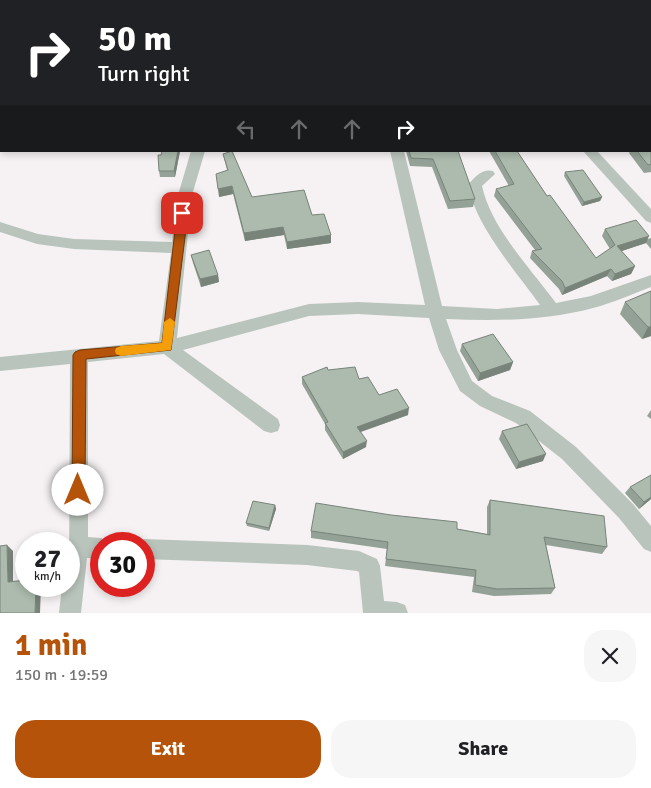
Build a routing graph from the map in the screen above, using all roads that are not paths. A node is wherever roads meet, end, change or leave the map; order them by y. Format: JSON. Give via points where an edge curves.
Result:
{"nodes":[{"id":1,"x":198,"y":152,"type":"edge"},
{"id":2,"x":397,"y":152,"type":"edge"},
{"id":3,"x":590,"y":152,"type":"edge"},
{"id":4,"x":488,"y":174,"type":"dead end"},
{"id":5,"x":651,"y":218,"type":"edge"},
{"id":6,"x":0,"y":227,"type":"edge"},
{"id":7,"x":178,"y":248,"type":"junction"},
{"id":8,"x":651,"y":281,"type":"edge"},
{"id":9,"x":552,"y":310,"type":"junction"},
{"id":10,"x":434,"y":312,"type":"junction"},
{"id":11,"x":167,"y":347,"type":"junction"},
{"id":12,"x":80,"y":355,"type":"junction"},
{"id":13,"x":0,"y":364,"type":"edge"},
{"id":14,"x":271,"y":425,"type":"dead end"},
{"id":15,"x":78,"y":532,"type":"edge"},
{"id":16,"x":651,"y":542,"type":"edge"},
{"id":17,"x":155,"y":549,"type":"edge"},
{"id":18,"x":72,"y":597,"type":"edge"},
{"id":19,"x":374,"y":612,"type":"edge"},
{"id":20,"x":70,"y":613,"type":"edge"},
{"id":21,"x":397,"y":613,"type":"edge"}],
"edges":[{"from":1,"to":7,"type":"street","via":[[185,195]]},
{"from":2,"to":10,"type":"street"},
{"from":3,"to":5,"type":"street"},
{"from":4,"to":9,"type":"street","via":[[476,185],[475,194],[488,219]]},
{"from":6,"to":7,"type":"street","via":[[36,239],[74,244]]},
{"from":7,"to":11,"type":"street"},
{"from":8,"to":9,"type":"street","via":[[593,302]]},
{"from":9,"to":10,"type":"street","via":[[497,314]]},
{"from":10,"to":11,"type":"street","via":[[358,308],[309,310]]},
{"from":10,"to":16,"type":"street","via":[[466,386],[486,401],[523,417],[569,454],[626,511]]},
{"from":11,"to":12,"type":"street"},
{"from":11,"to":14,"type":"street"},
{"from":12,"to":13,"type":"street"},
{"from":12,"to":15,"type":"street"},
{"from":17,"to":19,"type":"street","via":[[307,555],[359,561],[369,566]]},
{"from":18,"to":20,"type":"street"},
{"from":19,"to":21,"type":"street"}]}
